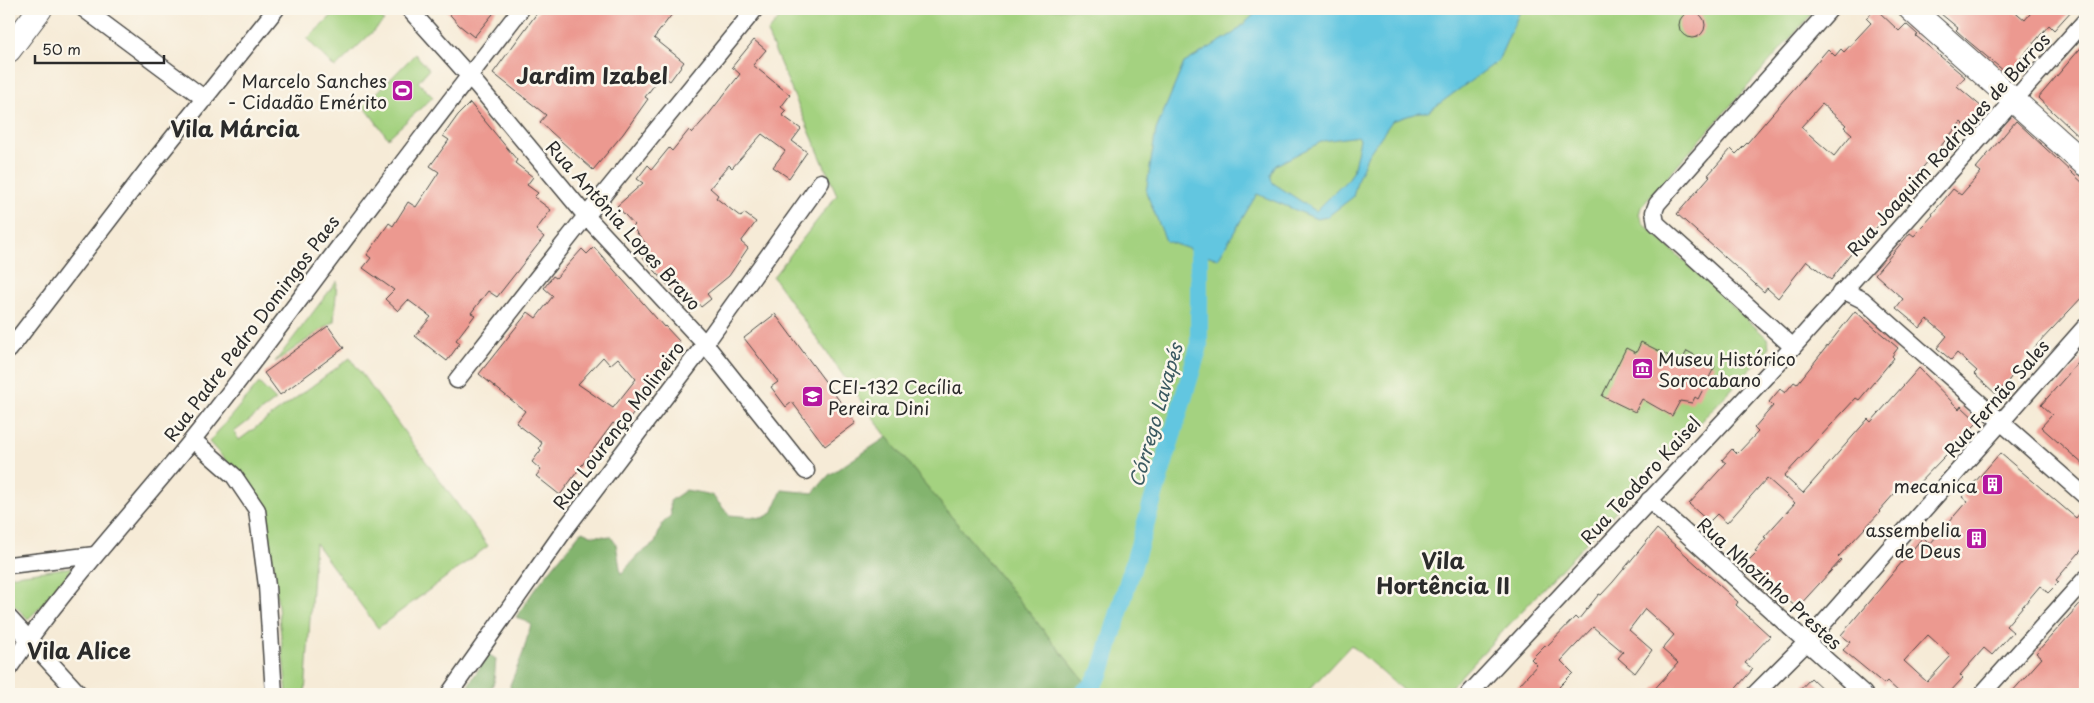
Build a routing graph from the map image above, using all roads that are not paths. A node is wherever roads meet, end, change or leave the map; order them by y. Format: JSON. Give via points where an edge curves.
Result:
{"nodes":[{"id":1,"x":40,"y":9,"type":"edge"},
{"id":2,"x":84,"y":9,"type":"edge"},
{"id":3,"x":276,"y":9,"type":"edge"},
{"id":4,"x":409,"y":9,"type":"edge"},
{"id":5,"x":521,"y":9,"type":"edge"},
{"id":6,"x":755,"y":9,"type":"edge"},
{"id":7,"x":1830,"y":9,"type":"edge"},
{"id":8,"x":1911,"y":9,"type":"edge"},
{"id":9,"x":2085,"y":21,"type":"edge"},
{"id":10,"x":9,"y":50,"type":"edge"},
{"id":11,"x":469,"y":76,"type":"junction"},
{"id":12,"x":205,"y":99,"type":"junction"},
{"id":13,"x":2014,"y":102,"type":"junction"},
{"id":14,"x":2085,"y":164,"type":"edge"},
{"id":15,"x":822,"y":182,"type":"dead end"},
{"id":16,"x":586,"y":216,"type":"junction"},
{"id":17,"x":1840,"y":293,"type":"junction"},
{"id":18,"x":2085,"y":327,"type":"edge"},
{"id":19,"x":705,"y":344,"type":"junction"},
{"id":20,"x":1793,"y":347,"type":"junction"},
{"id":21,"x":9,"y":350,"type":"edge"},
{"id":22,"x":457,"y":380,"type":"dead end"},
{"id":23,"x":2002,"y":421,"type":"junction"},
{"id":24,"x":193,"y":440,"type":"junction"},
{"id":25,"x":806,"y":470,"type":"dead end"},
{"id":26,"x":2085,"y":496,"type":"edge"},
{"id":27,"x":1649,"y":500,"type":"junction"},
{"id":28,"x":95,"y":555,"type":"junction"},
{"id":29,"x":9,"y":565,"type":"edge"},
{"id":30,"x":2085,"y":579,"type":"edge"},
{"id":31,"x":9,"y":618,"type":"edge"},
{"id":32,"x":29,"y":638,"type":"junction"},
{"id":33,"x":1806,"y":643,"type":"junction"},
{"id":34,"x":9,"y":668,"type":"edge"},
{"id":35,"x":79,"y":694,"type":"edge"},
{"id":36,"x":274,"y":694,"type":"edge"},
{"id":37,"x":449,"y":694,"type":"edge"},
{"id":38,"x":1469,"y":694,"type":"edge"},
{"id":39,"x":1755,"y":694,"type":"edge"},
{"id":40,"x":1864,"y":694,"type":"edge"},
{"id":41,"x":1982,"y":694,"type":"edge"}],
"edges":[{"from":1,"to":10,"type":"main road"},
{"from":2,"to":12,"type":"street"},
{"from":3,"to":12,"type":"street"},
{"from":4,"to":11,"type":"street","name":"Rua Antônia Lopes Bravo"},
{"from":5,"to":11,"type":"street","name":"Rua Padre Pedro Domingos Paes"},
{"from":6,"to":16,"type":"street"},
{"from":7,"to":20,"type":"street","via":[[1657,204],[1654,212],[1656,223]]},
{"from":8,"to":13,"type":"main road"},
{"from":9,"to":13,"type":"street","name":"Rua Joaquim Rodrigues de Barros"},
{"from":11,"to":16,"type":"street","name":"Rua Antônia Lopes Bravo"},
{"from":11,"to":24,"type":"street","name":"Rua Padre Pedro Domingos Paes"},
{"from":12,"to":21,"type":"street"},
{"from":13,"to":14,"type":"main road"},
{"from":13,"to":17,"type":"street","name":"Rua Joaquim Rodrigues de Barros"},
{"from":15,"to":19,"type":"street","name":"Rua Lourenço Molineiro"},
{"from":16,"to":19,"type":"street","name":"Rua Antônia Lopes Bravo"},
{"from":16,"to":22,"type":"street"},
{"from":17,"to":20,"type":"street","name":"Rua Teodoro Kaisel"},
{"from":17,"to":23,"type":"street","via":[[1849,293],[1863,300]]},
{"from":18,"to":23,"type":"street","name":"Rua Fernão Sales"},
{"from":19,"to":25,"type":"street","name":"Rua Antônia Lopes Bravo"},
{"from":19,"to":37,"type":"street","name":"Rua Lourenço Molineiro","via":[[566,528]]},
{"from":20,"to":27,"type":"street","name":"Rua Teodoro Kaisel"},
{"from":23,"to":26,"type":"street"},
{"from":23,"to":33,"type":"street","name":"Rua Fernão Sales"},
{"from":24,"to":28,"type":"street","name":"Rua Padre Pedro Domingos Paes"},
{"from":24,"to":36,"type":"street","via":[[234,476],[256,510],[267,586]]},
{"from":27,"to":33,"type":"street","name":"Rua Nhozinho Prestes"},
{"from":27,"to":38,"type":"street","name":"Rua Teodoro Kaisel"},
{"from":28,"to":29,"type":"street"},
{"from":28,"to":32,"type":"street","name":"Rua Padre Pedro Domingos Paes"},
{"from":30,"to":41,"type":"street"},
{"from":31,"to":32,"type":"street"},
{"from":32,"to":34,"type":"street","name":"Rua Padre Pedro Domingos Paes"},
{"from":32,"to":35,"type":"street"},
{"from":33,"to":39,"type":"street","name":"Rua Fernão Sales"},
{"from":33,"to":40,"type":"street","name":"Rua Nhozinho Prestes"}]}
